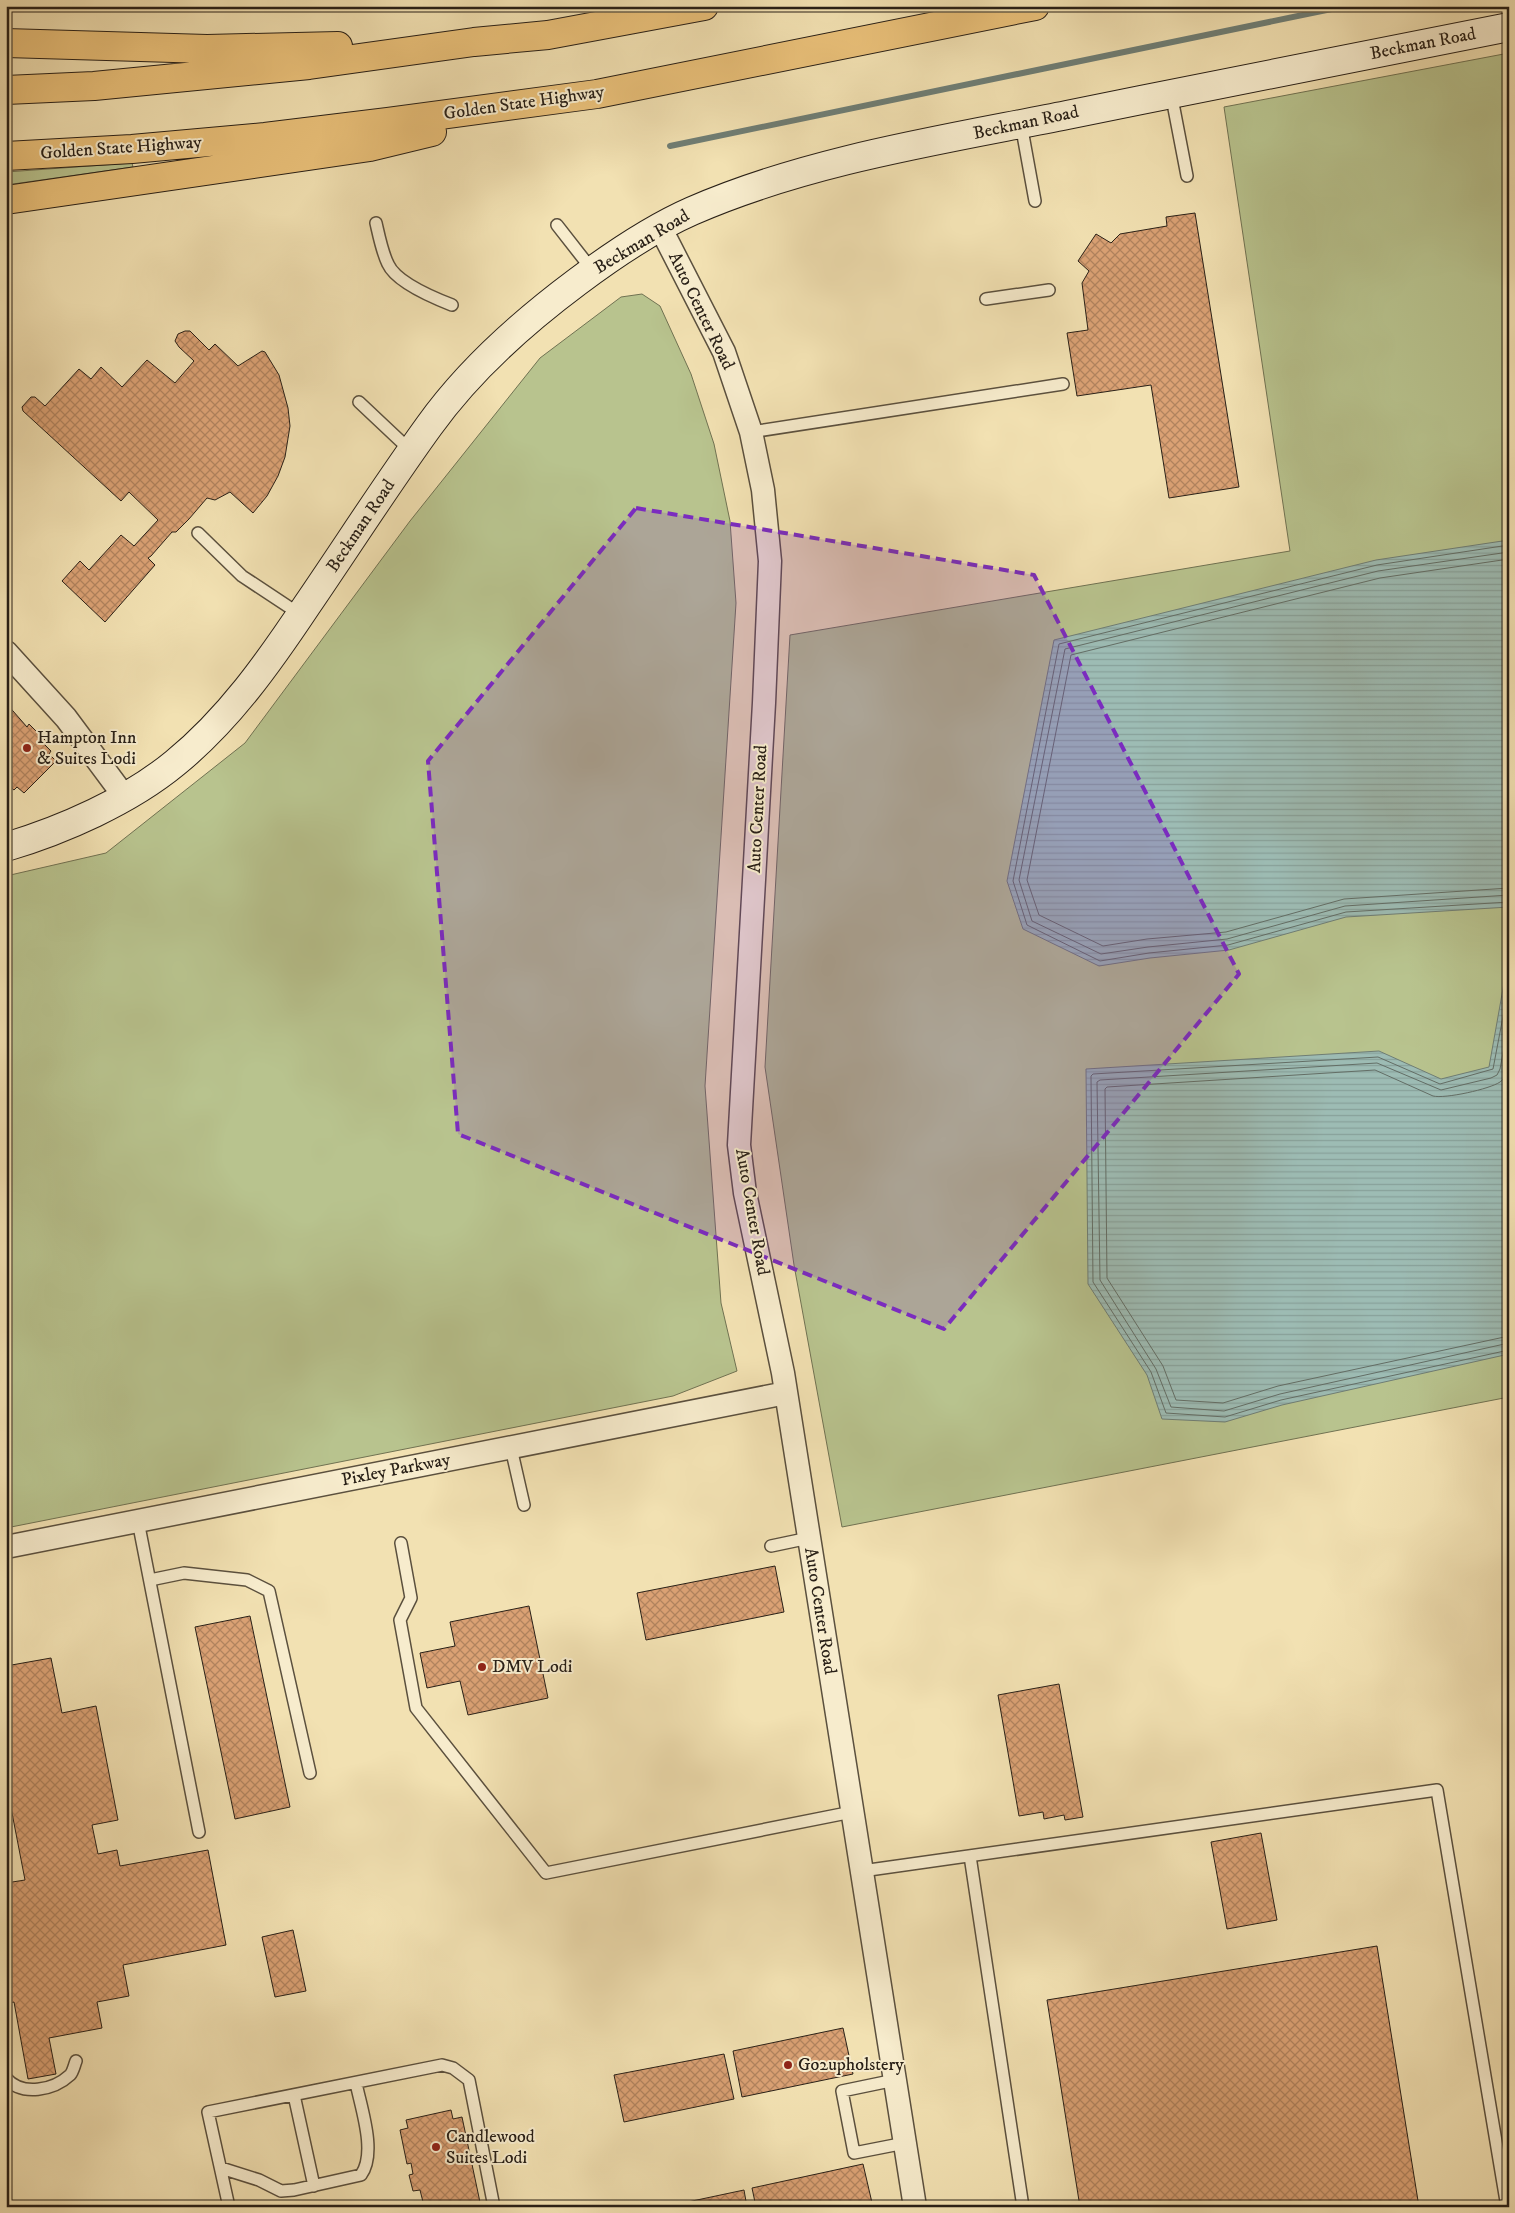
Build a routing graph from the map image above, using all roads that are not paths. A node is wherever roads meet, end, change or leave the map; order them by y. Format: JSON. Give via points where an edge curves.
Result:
{"nodes":[{"id":1,"x":704,"y":6,"type":"edge"},
{"id":2,"x":1035,"y":6,"type":"edge"},
{"id":3,"x":1509,"y":27,"type":"edge"},
{"id":4,"x":474,"y":42,"type":"junction"},
{"id":5,"x":6,"y":43,"type":"edge"},
{"id":6,"x":6,"y":90,"type":"edge"},
{"id":7,"x":1171,"y":93,"type":"junction"},
{"id":8,"x":597,"y":94,"type":"junction"},
{"id":9,"x":1021,"y":124,"type":"junction"},
{"id":10,"x":6,"y":156,"type":"edge"},
{"id":11,"x":1187,"y":176,"type":"dead end"},
{"id":12,"x":6,"y":200,"type":"edge"},
{"id":13,"x":1035,"y":201,"type":"dead end"},
{"id":14,"x":376,"y":223,"type":"dead end"},
{"id":15,"x":557,"y":225,"type":"dead end"},
{"id":16,"x":660,"y":227,"type":"junction"},
{"id":17,"x":593,"y":271,"type":"junction"},
{"id":18,"x":1048,"y":290,"type":"dead end"},
{"id":19,"x":986,"y":300,"type":"dead end"},
{"id":20,"x":452,"y":305,"type":"dead end"},
{"id":21,"x":1063,"y":384,"type":"dead end"},
{"id":22,"x":359,"y":402,"type":"dead end"},
{"id":23,"x":751,"y":432,"type":"junction"},
{"id":24,"x":412,"y":452,"type":"junction"},
{"id":25,"x":198,"y":534,"type":"dead end"},
{"id":26,"x":301,"y":615,"type":"junction"},
{"id":27,"x":6,"y":652,"type":"edge"},
{"id":28,"x":124,"y":796,"type":"junction"},
{"id":29,"x":6,"y":847,"type":"edge"},
{"id":30,"x":786,"y":1393,"type":"junction"},
{"id":31,"x":511,"y":1448,"type":"junction"},
{"id":32,"x":524,"y":1505,"type":"dead end"},
{"id":33,"x":138,"y":1521,"type":"junction"},
{"id":34,"x":809,"y":1538,"type":"junction"},
{"id":35,"x":401,"y":1542,"type":"dead end"},
{"id":36,"x":771,"y":1546,"type":"dead end"},
{"id":37,"x":6,"y":1547,"type":"edge"},
{"id":38,"x":150,"y":1580,"type":"junction"},
{"id":39,"x":310,"y":1773,"type":"dead end"},
{"id":40,"x":852,"y":1812,"type":"junction"},
{"id":41,"x":200,"y":1832,"type":"dead end"},
{"id":42,"x":970,"y":1856,"type":"junction"},
{"id":43,"x":862,"y":1871,"type":"junction"},
{"id":44,"x":76,"y":2061,"type":"dead end"},
{"id":45,"x":6,"y":2078,"type":"edge"},
{"id":46,"x":895,"y":2080,"type":"junction"},
{"id":47,"x":356,"y":2083,"type":"junction"},
{"id":48,"x":294,"y":2095,"type":"junction"},
{"id":49,"x":904,"y":2143,"type":"junction"},
{"id":50,"x":221,"y":2168,"type":"junction"},
{"id":51,"x":314,"y":2186,"type":"junction"},
{"id":52,"x":229,"y":2207,"type":"edge"},
{"id":53,"x":494,"y":2207,"type":"edge"},
{"id":54,"x":915,"y":2207,"type":"edge"},
{"id":55,"x":1023,"y":2207,"type":"edge"},
{"id":56,"x":1507,"y":2207,"type":"edge"}],
"edges":[{"from":1,"to":4,"type":"highway","via":[[548,35]]},
{"from":2,"to":8,"type":"highway","name":"Golden State Highway"},
{"from":3,"to":7,"type":"street","name":"Beckman Road"},
{"from":4,"to":5,"type":"highway","via":[[207,49]]},
{"from":4,"to":6,"type":"highway","via":[[263,70],[94,86]]},
{"from":7,"to":9,"type":"street","name":"Beckman Road"},
{"from":7,"to":11,"type":"lane"},
{"from":8,"to":10,"type":"highway","name":"Golden State Highway","via":[[265,137]]},
{"from":8,"to":12,"type":"highway","via":[[370,147]]},
{"from":9,"to":13,"type":"lane"},
{"from":9,"to":16,"type":"street","name":"Beckman Road","via":[[791,176],[742,191]]},
{"from":14,"to":20,"type":"lane","via":[[388,265],[395,273]]},
{"from":15,"to":17,"type":"lane"},
{"from":16,"to":17,"type":"street","name":"Beckman Road"},
{"from":16,"to":23,"type":"street","name":"Auto Center Road","via":[[724,352]]},
{"from":17,"to":24,"type":"street","name":"Beckman Road","via":[[518,329],[469,378],[431,423]]},
{"from":18,"to":19,"type":"lane"},
{"from":21,"to":23,"type":"lane"},
{"from":22,"to":24,"type":"lane"},
{"from":23,"to":30,"type":"street","name":"Auto Center Road","via":[[763,490],[770,561],[738,1145]]},
{"from":24,"to":26,"type":"street","name":"Beckman Road"},
{"from":25,"to":26,"type":"lane","via":[[242,576]]},
{"from":26,"to":28,"type":"street","name":"Beckman Road","via":[[266,665],[206,736],[172,766]]},
{"from":27,"to":28,"type":"street","via":[[66,718]]},
{"from":28,"to":29,"type":"street","name":"Beckman Road","via":[[47,834]]},
{"from":30,"to":31,"type":"street","name":"Pixley Parkway"},
{"from":30,"to":34,"type":"street","name":"Auto Center Road"},
{"from":31,"to":32,"type":"lane"},
{"from":31,"to":33,"type":"street","name":"Pixley Parkway"},
{"from":33,"to":37,"type":"street","name":"Pixley Parkway"},
{"from":33,"to":38,"type":"lane"},
{"from":34,"to":36,"type":"lane"},
{"from":34,"to":40,"type":"street","name":"Auto Center Road"},
{"from":35,"to":40,"type":"lane","via":[[411,1598],[400,1620],[416,1708],[546,1873]]},
{"from":38,"to":39,"type":"lane","via":[[184,1573],[247,1580],[269,1591]]},
{"from":38,"to":41,"type":"lane"},
{"from":40,"to":43,"type":"street","name":"Auto Center Road"},
{"from":42,"to":43,"type":"lane"},
{"from":42,"to":55,"type":"lane"},
{"from":42,"to":56,"type":"lane","via":[[1437,1790]]},
{"from":43,"to":46,"type":"street","name":"Auto Center Road"},
{"from":44,"to":45,"type":"lane","via":[[72,2074],[53,2086],[30,2090]]},
{"from":46,"to":49,"type":"street","name":"Auto Center Road"},
{"from":46,"to":49,"type":"lane","via":[[842,2091],[854,2153]]},
{"from":47,"to":48,"type":"lane"},
{"from":47,"to":51,"type":"lane","via":[[369,2150],[366,2168],[361,2175]]},
{"from":47,"to":53,"type":"lane","via":[[442,2065],[453,2068],[469,2080]]},
{"from":48,"to":50,"type":"lane","via":[[208,2112]]},
{"from":48,"to":51,"type":"lane"},
{"from":49,"to":54,"type":"street","name":"Auto Center Road"},
{"from":50,"to":51,"type":"lane","via":[[281,2191]]},
{"from":50,"to":52,"type":"lane"}]}
